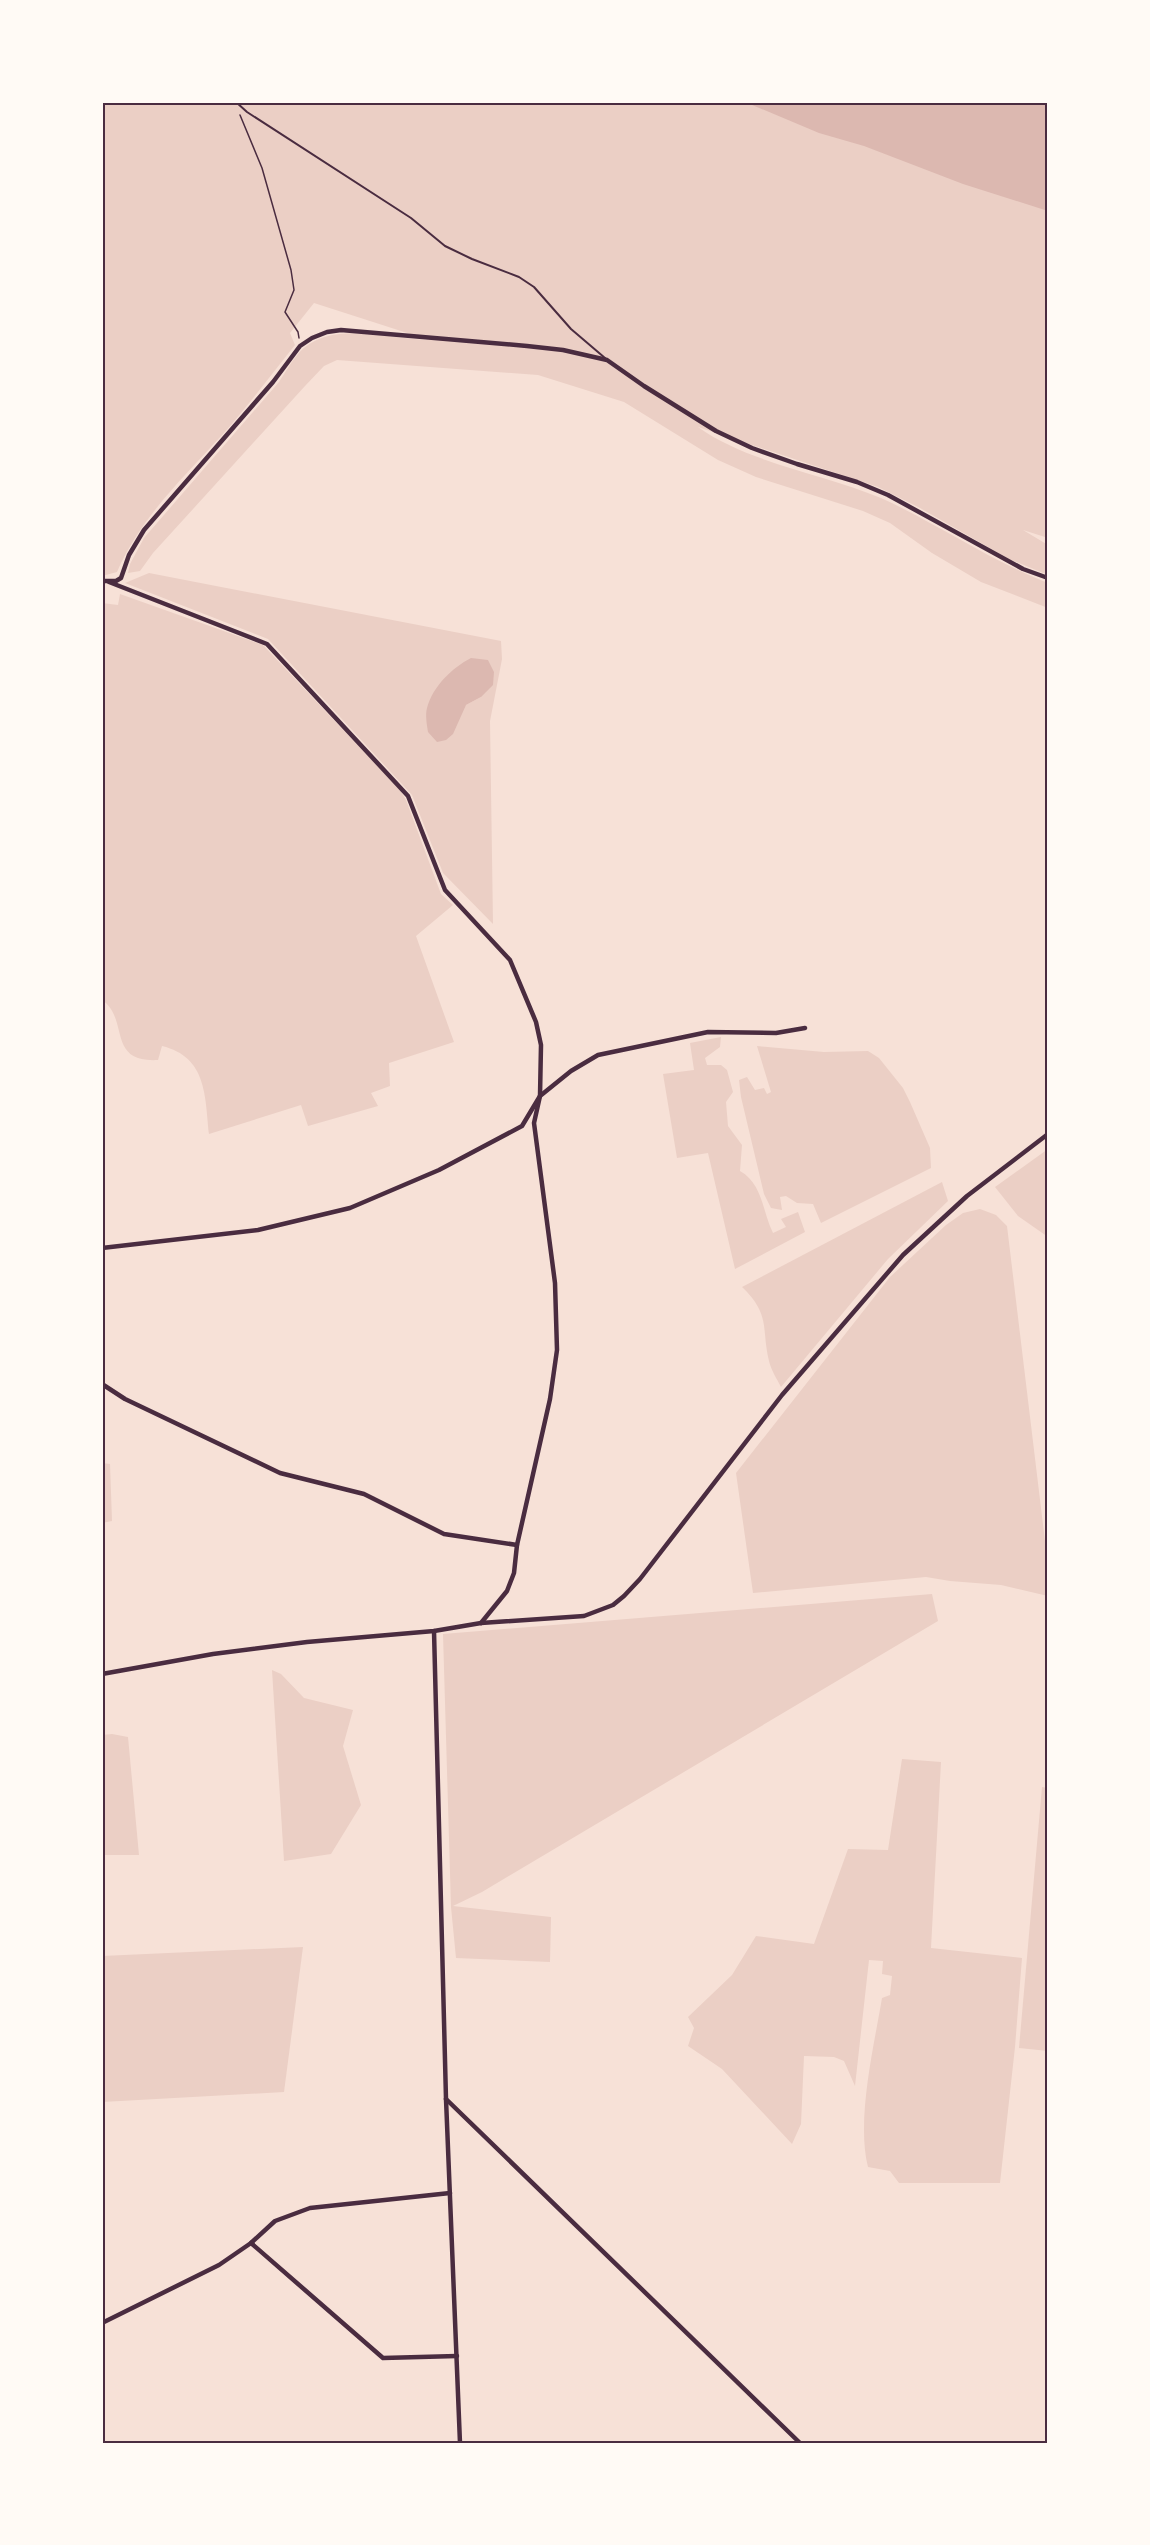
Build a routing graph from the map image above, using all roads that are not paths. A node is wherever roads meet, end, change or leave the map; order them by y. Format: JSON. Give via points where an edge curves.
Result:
{"nodes":[{"id":1,"x":236,"y":102,"type":"edge"},
{"id":2,"x":607,"y":360,"type":"junction"},
{"id":3,"x":1048,"y":578,"type":"edge"},
{"id":4,"x":102,"y":581,"type":"edge"},
{"id":5,"x":109,"y":582,"type":"junction"},
{"id":6,"x":805,"y":1028,"type":"dead end"},
{"id":7,"x":540,"y":1096,"type":"junction"},
{"id":8,"x":1048,"y":1134,"type":"edge"},
{"id":9,"x":102,"y":1248,"type":"edge"},
{"id":10,"x":102,"y":1384,"type":"edge"},
{"id":11,"x":517,"y":1545,"type":"junction"},
{"id":12,"x":481,"y":1623,"type":"junction"},
{"id":13,"x":434,"y":1631,"type":"junction"},
{"id":14,"x":102,"y":1674,"type":"edge"},
{"id":15,"x":446,"y":2100,"type":"junction"},
{"id":16,"x":450,"y":2193,"type":"junction"},
{"id":17,"x":251,"y":2242,"type":"junction"},
{"id":18,"x":102,"y":2323,"type":"edge"},
{"id":19,"x":458,"y":2356,"type":"junction"},
{"id":20,"x":460,"y":2443,"type":"edge"},
{"id":21,"x":800,"y":2443,"type":"edge"}],
"edges":[{"from":1,"to":2,"type":"lane","via":[[411,218],[445,246],[526,282]]},
{"from":2,"to":3,"type":"street","via":[[716,431],[752,448],[888,495],[1023,569]]},
{"from":2,"to":5,"type":"street","via":[[563,350],[356,330],[327,332],[312,338],[300,346],[250,410],[144,530],[121,578]]},
{"from":4,"to":5,"type":"street"},
{"from":5,"to":7,"type":"street","via":[[267,644],[408,796],[445,890],[510,960],[536,1022],[541,1045]]},
{"from":6,"to":7,"type":"street","via":[[776,1033],[708,1032],[598,1055]]},
{"from":7,"to":9,"type":"street","via":[[522,1126],[439,1170],[350,1208],[258,1230]]},
{"from":7,"to":11,"type":"street","via":[[534,1123],[555,1283],[557,1350]]},
{"from":8,"to":12,"type":"street","via":[[967,1196],[903,1254],[790,1387],[624,1596],[598,1612]]},
{"from":10,"to":11,"type":"street","via":[[125,1399],[280,1473],[364,1494],[444,1534]]},
{"from":11,"to":12,"type":"street","via":[[507,1591]]},
{"from":12,"to":13,"type":"street"},
{"from":13,"to":14,"type":"street","via":[[295,1643]]},
{"from":13,"to":15,"type":"street"},
{"from":15,"to":16,"type":"street"},
{"from":15,"to":21,"type":"street"},
{"from":16,"to":17,"type":"street","via":[[310,2208],[275,2221]]},
{"from":16,"to":19,"type":"street"},
{"from":17,"to":18,"type":"street","via":[[219,2265]]},
{"from":17,"to":19,"type":"street","via":[[383,2358]]},
{"from":19,"to":20,"type":"street"}]}
